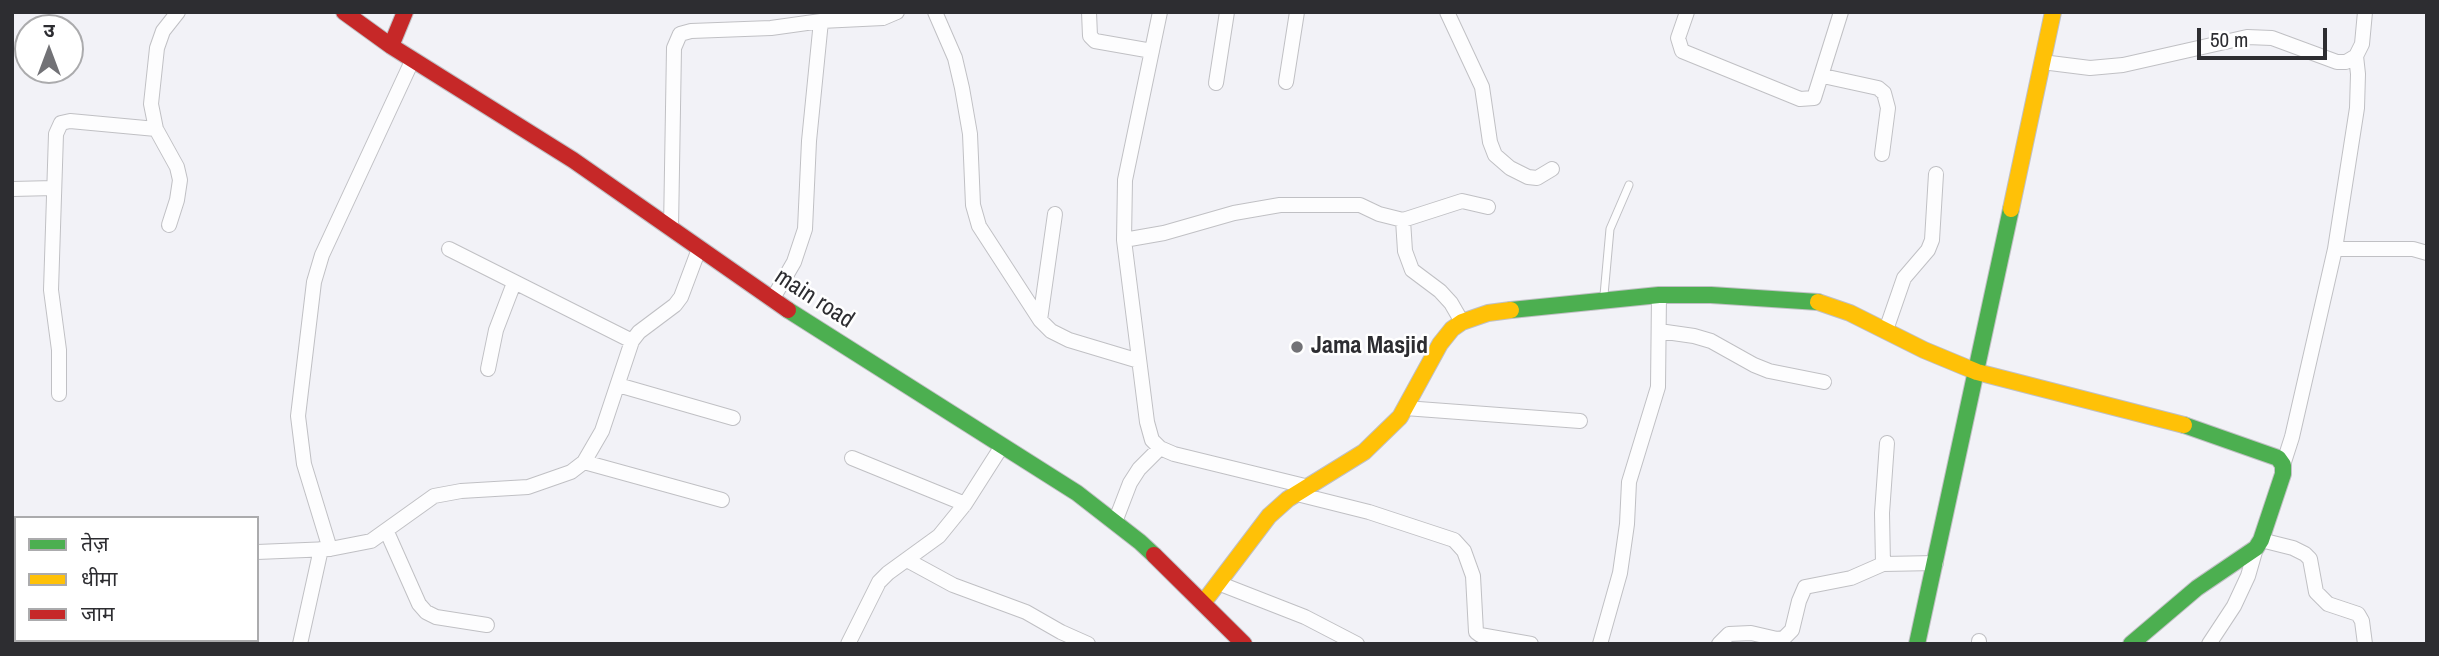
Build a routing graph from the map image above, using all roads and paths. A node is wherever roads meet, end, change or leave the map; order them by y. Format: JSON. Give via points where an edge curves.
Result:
{"nodes":[{"id":1,"x":178,"y":12,"type":"edge"},
{"id":2,"x":344,"y":12,"type":"edge"},
{"id":3,"x":405,"y":12,"type":"edge"},
{"id":4,"x":897,"y":12,"type":"edge"},
{"id":5,"x":936,"y":12,"type":"edge"},
{"id":6,"x":1089,"y":12,"type":"edge"},
{"id":7,"x":1160,"y":12,"type":"edge"},
{"id":8,"x":1227,"y":12,"type":"edge"},
{"id":9,"x":1297,"y":12,"type":"edge"},
{"id":10,"x":1447,"y":12,"type":"edge"},
{"id":11,"x":1687,"y":12,"type":"edge"},
{"id":12,"x":1841,"y":12,"type":"edge"},
{"id":13,"x":2053,"y":12,"type":"edge"},
{"id":14,"x":2365,"y":12,"type":"edge"},
{"id":15,"x":821,"y":21,"type":"junction"},
{"id":16,"x":391,"y":47,"type":"junction"},
{"id":17,"x":1152,"y":51,"type":"junction"},
{"id":18,"x":2356,"y":56,"type":"junction"},
{"id":19,"x":413,"y":59,"type":"junction"},
{"id":20,"x":2042,"y":62,"type":"junction"},
{"id":21,"x":1823,"y":76,"type":"junction"},
{"id":22,"x":1286,"y":82,"type":"dead end"},
{"id":23,"x":1216,"y":83,"type":"dead end"},
{"id":24,"x":156,"y":129,"type":"junction"},
{"id":25,"x":1882,"y":154,"type":"dead end"},
{"id":26,"x":1552,"y":169,"type":"dead end"},
{"id":27,"x":1936,"y":174,"type":"dead end"},
{"id":28,"x":1629,"y":185,"type":"dead end"},
{"id":29,"x":54,"y":188,"type":"junction"},
{"id":30,"x":12,"y":190,"type":"edge"},
{"id":31,"x":1488,"y":207,"type":"dead end"},
{"id":32,"x":1055,"y":214,"type":"dead end"},
{"id":33,"x":1403,"y":220,"type":"junction"},
{"id":34,"x":169,"y":225,"type":"dead end"},
{"id":35,"x":671,"y":229,"type":"junction"},
{"id":36,"x":1124,"y":240,"type":"junction"},
{"id":37,"x":449,"y":249,"type":"dead end"},
{"id":38,"x":699,"y":249,"type":"junction"},
{"id":39,"x":2335,"y":249,"type":"junction"},
{"id":40,"x":2427,"y":253,"type":"edge"},
{"id":41,"x":514,"y":283,"type":"junction"},
{"id":42,"x":1659,"y":295,"type":"junction"},
{"id":43,"x":1604,"y":299,"type":"junction"},
{"id":44,"x":772,"y":300,"type":"junction"},
{"id":45,"x":1040,"y":320,"type":"junction"},
{"id":46,"x":1462,"y":322,"type":"junction"},
{"id":47,"x":1886,"y":330,"type":"junction"},
{"id":48,"x":1659,"y":331,"type":"junction"},
{"id":49,"x":632,"y":341,"type":"junction"},
{"id":50,"x":1139,"y":361,"type":"junction"},
{"id":51,"x":488,"y":369,"type":"dead end"},
{"id":52,"x":1977,"y":372,"type":"junction"},
{"id":53,"x":1824,"y":382,"type":"dead end"},
{"id":54,"x":618,"y":385,"type":"junction"},
{"id":55,"x":59,"y":394,"type":"dead end"},
{"id":56,"x":1405,"y":408,"type":"junction"},
{"id":57,"x":733,"y":418,"type":"dead end"},
{"id":58,"x":1580,"y":421,"type":"dead end"},
{"id":59,"x":1887,"y":443,"type":"dead end"},
{"id":60,"x":1002,"y":446,"type":"junction"},
{"id":61,"x":1160,"y":448,"type":"junction"},
{"id":62,"x":852,"y":458,"type":"dead end"},
{"id":63,"x":584,"y":463,"type":"junction"},
{"id":64,"x":2283,"y":465,"type":"junction"},
{"id":65,"x":1303,"y":491,"type":"junction"},
{"id":66,"x":722,"y":500,"type":"dead end"},
{"id":67,"x":965,"y":504,"type":"junction"},
{"id":68,"x":1115,"y":522,"type":"junction"},
{"id":69,"x":387,"y":532,"type":"junction"},
{"id":70,"x":2258,"y":544,"type":"junction"},
{"id":71,"x":325,"y":549,"type":"junction"},
{"id":72,"x":259,"y":552,"type":"edge"},
{"id":73,"x":907,"y":560,"type":"junction"},
{"id":74,"x":1936,"y":563,"type":"junction"},
{"id":75,"x":1883,"y":564,"type":"junction"},
{"id":76,"x":1218,"y":583,"type":"junction"},
{"id":77,"x":1203,"y":603,"type":"junction"},
{"id":78,"x":487,"y":625,"type":"dead end"},
{"id":79,"x":1059,"y":638,"type":"edge"},
{"id":80,"x":300,"y":644,"type":"edge"},
{"id":81,"x":848,"y":644,"type":"edge"},
{"id":82,"x":1088,"y":644,"type":"edge"},
{"id":83,"x":1244,"y":644,"type":"edge"},
{"id":84,"x":1357,"y":644,"type":"edge"},
{"id":85,"x":1531,"y":644,"type":"edge"},
{"id":86,"x":1600,"y":644,"type":"edge"},
{"id":87,"x":1719,"y":644,"type":"edge"},
{"id":88,"x":1917,"y":644,"type":"edge"},
{"id":89,"x":2131,"y":644,"type":"edge"},
{"id":90,"x":2209,"y":644,"type":"edge"},
{"id":91,"x":2365,"y":644,"type":"edge"}],
"edges":[{"from":1,"to":24,"type":"street","via":[[157,48],[152,104]]},
{"from":2,"to":16,"type":"main road","name":"main road"},
{"from":3,"to":16,"type":"main road"},
{"from":4,"to":15,"type":"street","via":[[883,18]]},
{"from":5,"to":45,"type":"street","via":[[962,88],[979,226]]},
{"from":6,"to":17,"type":"street","via":[[1090,36],[1095,41]]},
{"from":7,"to":17,"type":"street"},
{"from":8,"to":23,"type":"street"},
{"from":9,"to":22,"type":"street"},
{"from":10,"to":26,"type":"street","via":[[1482,87],[1495,155],[1528,177],[1537,178]]},
{"from":11,"to":21,"type":"street","via":[[1678,38],[1689,56],[1800,99],[1814,98]]},
{"from":12,"to":21,"type":"street"},
{"from":13,"to":20,"type":"main road"},
{"from":14,"to":18,"type":"street"},
{"from":15,"to":35,"type":"street","via":[[680,34],[674,48]]},
{"from":15,"to":44,"type":"street","via":[[805,229],[794,262]]},
{"from":16,"to":19,"type":"main road","name":"main road"},
{"from":17,"to":36,"type":"street","via":[[1125,180]]},
{"from":18,"to":20,"type":"street","via":[[2337,62],[2272,38],[2247,37],[2123,65],[2090,68]]},
{"from":18,"to":39,"type":"street","via":[[2357,108]]},
{"from":19,"to":35,"type":"main road","name":"main road","via":[[573,160]]},
{"from":19,"to":71,"type":"street","via":[[322,255],[314,282],[298,416],[303,464]]},
{"from":20,"to":52,"type":"main road"},
{"from":21,"to":25,"type":"street","via":[[1884,93],[1888,108]]},
{"from":24,"to":29,"type":"street","via":[[61,123],[56,134]]},
{"from":24,"to":34,"type":"street","via":[[180,180]]},
{"from":27,"to":47,"type":"street","via":[[1932,240],[1904,278]]},
{"from":28,"to":43,"type":"lane","via":[[1610,229]]},
{"from":29,"to":30,"type":"street"},
{"from":29,"to":55,"type":"street","via":[[51,290]]},
{"from":31,"to":33,"type":"street","via":[[1462,201]]},
{"from":32,"to":45,"type":"street"},
{"from":33,"to":36,"type":"street","via":[[1360,205],[1280,205]]},
{"from":33,"to":46,"type":"street","via":[[1405,251],[1412,270],[1440,290]]},
{"from":35,"to":38,"type":"main road","name":"main road"},
{"from":36,"to":50,"type":"street"},
{"from":37,"to":41,"type":"street"},
{"from":38,"to":44,"type":"main road","name":"main road"},
{"from":38,"to":49,"type":"street","via":[[681,297]]},
{"from":39,"to":40,"type":"street"},
{"from":39,"to":64,"type":"street"},
{"from":41,"to":49,"type":"street"},
{"from":41,"to":51,"type":"street","via":[[496,330]]},
{"from":42,"to":43,"type":"main road"},
{"from":42,"to":47,"type":"main road","via":[[1819,302]]},
{"from":42,"to":48,"type":"street"},
{"from":43,"to":46,"type":"main road","via":[[1488,313]]},
{"from":44,"to":60,"type":"main road","name":"main road"},
{"from":45,"to":50,"type":"street","via":[[1069,340]]},
{"from":46,"to":56,"type":"main road","via":[[1440,344]]},
{"from":47,"to":52,"type":"main road"},
{"from":48,"to":53,"type":"street","via":[[1703,339],[1761,368]]},
{"from":48,"to":86,"type":"street","via":[[1658,387],[1629,482],[1620,573]]},
{"from":49,"to":54,"type":"street"},
{"from":50,"to":61,"type":"street","via":[[1147,422],[1152,440]]},
{"from":52,"to":64,"type":"main road","via":[[2171,420],[2270,453]]},
{"from":52,"to":74,"type":"main road"},
{"from":54,"to":57,"type":"street"},
{"from":54,"to":63,"type":"street","via":[[602,431]]},
{"from":56,"to":58,"type":"street"},
{"from":56,"to":65,"type":"main road","via":[[1364,452]]},
{"from":59,"to":75,"type":"street"},
{"from":60,"to":67,"type":"street"},
{"from":60,"to":68,"type":"main road","name":"main road"},
{"from":61,"to":65,"type":"street"},
{"from":61,"to":68,"type":"street","via":[[1130,483]]},
{"from":62,"to":67,"type":"street"},
{"from":63,"to":66,"type":"street"},
{"from":63,"to":69,"type":"street","via":[[528,487],[434,496]]},
{"from":64,"to":70,"type":"main road"},
{"from":65,"to":76,"type":"main road","via":[[1269,516]]},
{"from":65,"to":85,"type":"street","via":[[1454,540],[1464,551],[1473,576],[1476,632]]},
{"from":67,"to":73,"type":"street","via":[[939,536]]},
{"from":68,"to":77,"type":"main road","name":"main road"},
{"from":69,"to":71,"type":"street","via":[[371,541]]},
{"from":69,"to":78,"type":"street","via":[[426,611],[436,617]]},
{"from":70,"to":89,"type":"main road"},
{"from":70,"to":90,"type":"street","via":[[2234,606]]},
{"from":70,"to":91,"type":"street","via":[[2305,554],[2316,592],[2328,604],[2358,614]]},
{"from":71,"to":72,"type":"street"},
{"from":71,"to":80,"type":"street"},
{"from":73,"to":79,"type":"street","via":[[953,585],[1026,611]]},
{"from":73,"to":81,"type":"street","via":[[878,582]]},
{"from":74,"to":75,"type":"street"},
{"from":74,"to":88,"type":"main road"},
{"from":75,"to":87,"type":"street","via":[[1851,578],[1805,587],[1792,630],[1784,638],[1729,634]]},
{"from":76,"to":77,"type":"main road"},
{"from":76,"to":84,"type":"street"},
{"from":77,"to":83,"type":"main road","name":"main road"},
{"from":79,"to":82,"type":"street"}]}
